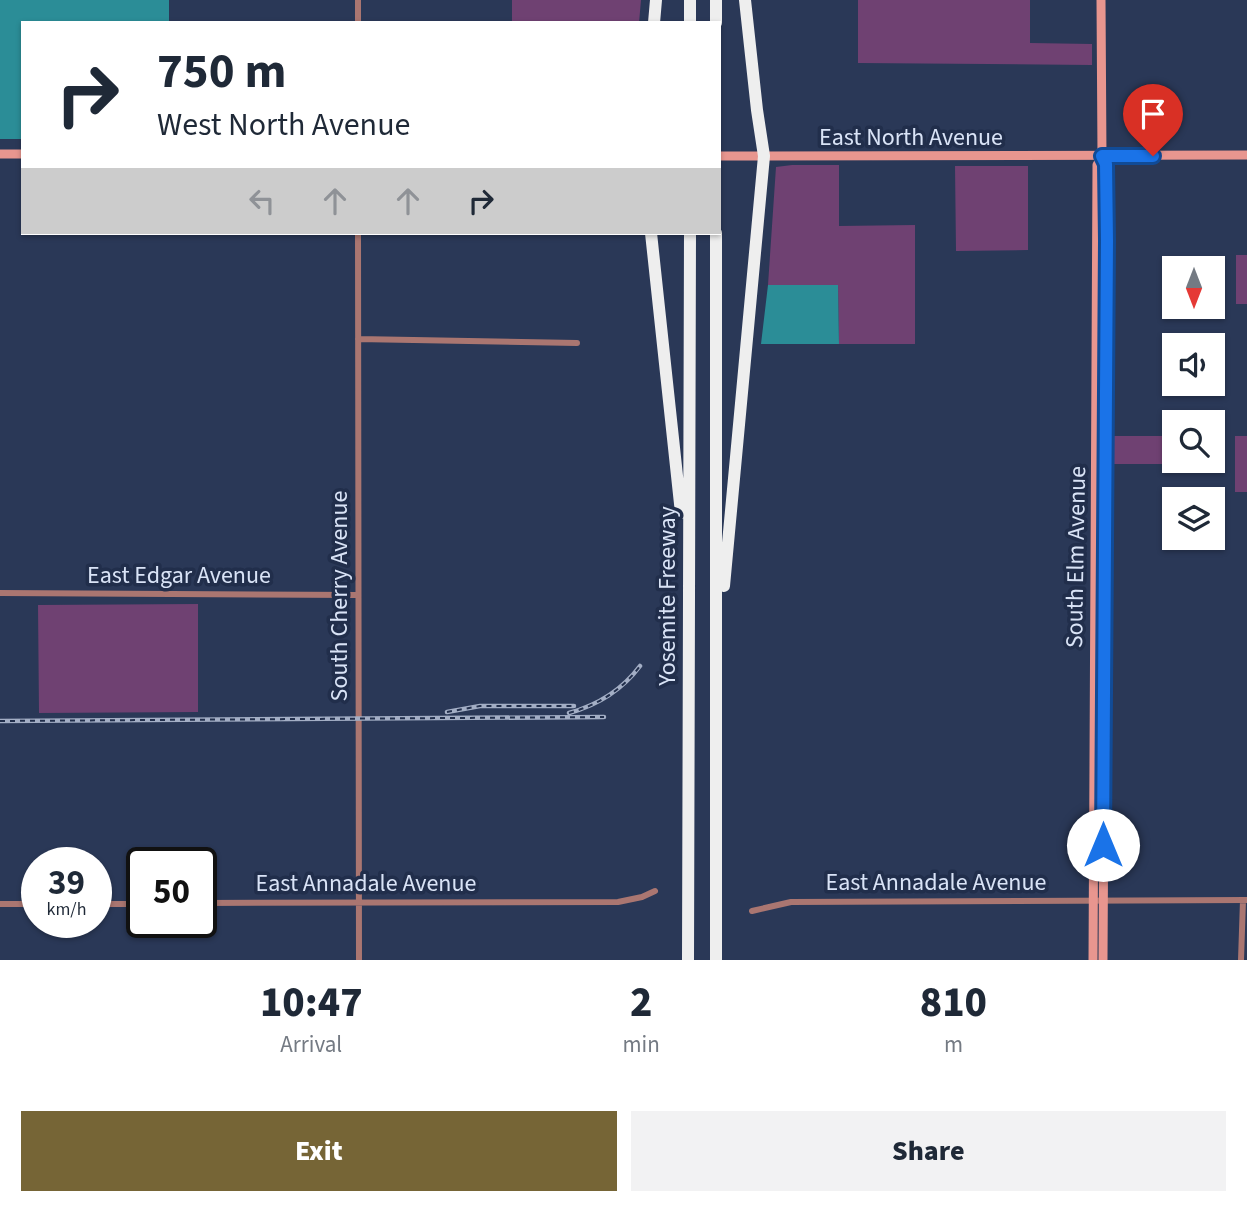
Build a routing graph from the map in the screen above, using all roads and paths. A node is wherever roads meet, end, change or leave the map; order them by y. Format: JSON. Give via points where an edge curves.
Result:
{"nodes":[{"id":1,"x":358,"y":0,"type":"edge"},
{"id":2,"x":656,"y":0,"type":"edge"},
{"id":3,"x":690,"y":0,"type":"edge"},
{"id":4,"x":716,"y":0,"type":"edge"},
{"id":5,"x":745,"y":0,"type":"edge"},
{"id":6,"x":1101,"y":0,"type":"edge"},
{"id":7,"x":358,"y":21,"type":"edge"},
{"id":8,"x":654,"y":21,"type":"edge"},
{"id":9,"x":690,"y":21,"type":"edge"},
{"id":10,"x":716,"y":21,"type":"edge"},
{"id":11,"x":0,"y":154,"type":"edge"},
{"id":12,"x":21,"y":154,"type":"edge"},
{"id":13,"x":1247,"y":155,"type":"edge"},
{"id":14,"x":721,"y":156,"type":"edge"},
{"id":15,"x":764,"y":156,"type":"junction"},
{"id":16,"x":1102,"y":156,"type":"junction"},
{"id":17,"x":358,"y":235,"type":"edge"},
{"id":18,"x":651,"y":235,"type":"edge"},
{"id":19,"x":690,"y":235,"type":"edge"},
{"id":20,"x":716,"y":235,"type":"edge"},
{"id":21,"x":358,"y":339,"type":"junction"},
{"id":22,"x":578,"y":343,"type":"dead end"},
{"id":23,"x":0,"y":593,"type":"edge"},
{"id":24,"x":358,"y":595,"type":"junction"},
{"id":25,"x":688,"y":611,"type":"junction"},
{"id":26,"x":717,"y":646,"type":"junction"},
{"id":27,"x":655,"y":891,"type":"dead end"},
{"id":28,"x":1245,"y":900,"type":"edge"},
{"id":29,"x":1098,"y":901,"type":"junction"},
{"id":30,"x":217,"y":903,"type":"edge"},
{"id":31,"x":359,"y":903,"type":"junction"},
{"id":32,"x":0,"y":904,"type":"edge"},
{"id":33,"x":21,"y":904,"type":"edge"},
{"id":34,"x":752,"y":911,"type":"dead end"},
{"id":35,"x":1244,"y":946,"type":"edge"},
{"id":36,"x":359,"y":960,"type":"edge"},
{"id":37,"x":688,"y":960,"type":"edge"},
{"id":38,"x":716,"y":960,"type":"edge"},
{"id":39,"x":1093,"y":960,"type":"edge"},
{"id":40,"x":1103,"y":960,"type":"edge"},
{"id":41,"x":1241,"y":960,"type":"edge"}],
"edges":[{"from":1,"to":7,"type":"street"},
{"from":2,"to":8,"type":"highway"},
{"from":3,"to":9,"type":"highway"},
{"from":4,"to":10,"type":"highway"},
{"from":5,"to":15,"type":"highway"},
{"from":6,"to":16,"type":"main road","name":"South Elm Avenue"},
{"from":11,"to":12,"type":"main road"},
{"from":13,"to":16,"type":"main road","name":"East North Avenue"},
{"from":14,"to":15,"type":"main road","name":"East North Avenue"},
{"from":15,"to":16,"type":"main road","name":"East North Avenue"},
{"from":15,"to":26,"type":"highway"},
{"from":16,"to":29,"type":"main road","name":"South Elm Avenue","via":[[1106,164]]},
{"from":17,"to":21,"type":"street","name":"South Cherry Avenue"},
{"from":18,"to":25,"type":"highway","via":[[677,457]]},
{"from":19,"to":25,"type":"highway","name":"Yosemite Freeway"},
{"from":20,"to":26,"type":"highway","name":"Yosemite Freeway"},
{"from":21,"to":22,"type":"street"},
{"from":21,"to":24,"type":"street","name":"South Cherry Avenue"},
{"from":23,"to":24,"type":"street","name":"East Edgar Avenue"},
{"from":24,"to":31,"type":"street","name":"South Cherry Avenue"},
{"from":25,"to":37,"type":"highway","name":"Yosemite Freeway"},
{"from":26,"to":38,"type":"highway","name":"Yosemite Freeway"},
{"from":27,"to":31,"type":"street","name":"East Annadale Avenue","via":[[618,902]]},
{"from":28,"to":29,"type":"street","name":"East Annadale Avenue"},
{"from":28,"to":35,"type":"street"},
{"from":29,"to":34,"type":"street","name":"East Annadale Avenue","via":[[792,902]]},
{"from":29,"to":39,"type":"main road","name":"South Elm Avenue"},
{"from":29,"to":40,"type":"main road","name":"South Elm Avenue"},
{"from":30,"to":31,"type":"street","name":"East Annadale Avenue"},
{"from":31,"to":36,"type":"street","name":"South Cherry Avenue"},
{"from":32,"to":33,"type":"street"},
{"from":35,"to":41,"type":"street"}]}
